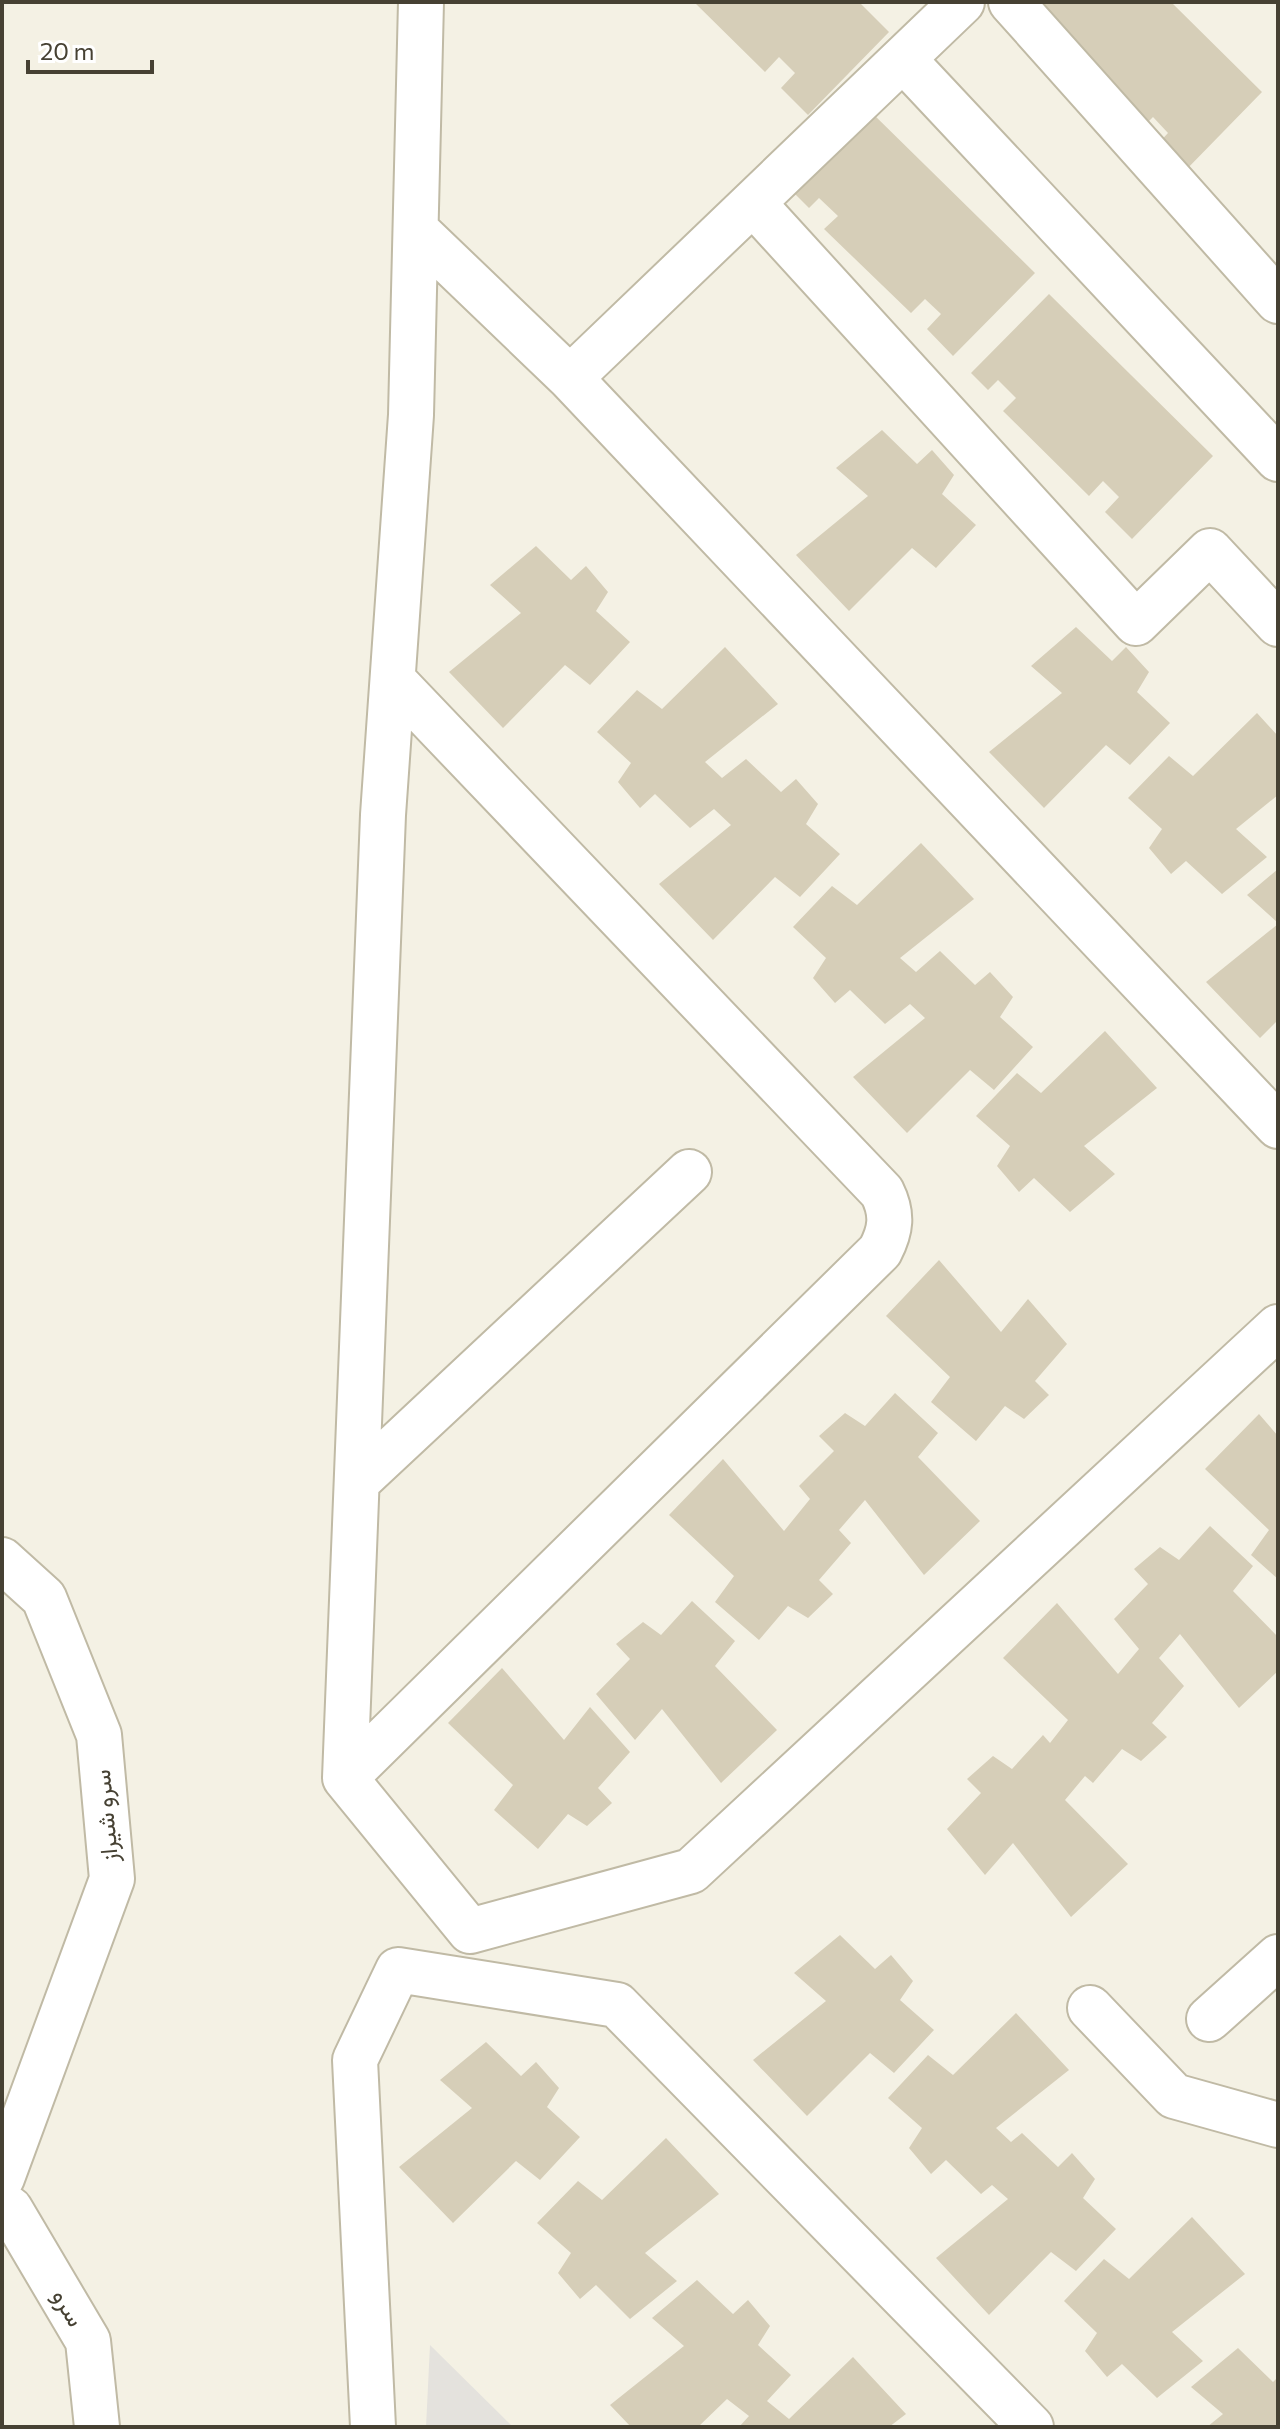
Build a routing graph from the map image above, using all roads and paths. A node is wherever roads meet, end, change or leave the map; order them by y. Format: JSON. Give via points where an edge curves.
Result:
{"nodes":[{"id":1,"x":421,"y":2,"type":"edge"},
{"id":2,"x":1011,"y":2,"type":"edge"},
{"id":3,"x":953,"y":5,"type":"edge"},
{"id":4,"x":903,"y":59,"type":"junction"},
{"id":5,"x":753,"y":203,"type":"junction"},
{"id":6,"x":416,"y":230,"type":"junction"},
{"id":7,"x":1278,"y":301,"type":"edge"},
{"id":8,"x":570,"y":378,"type":"junction"},
{"id":9,"x":1278,"y":459,"type":"edge"},
{"id":10,"x":1278,"y":624,"type":"edge"},
{"id":11,"x":393,"y":680,"type":"junction"},
{"id":12,"x":1278,"y":1126,"type":"edge"},
{"id":13,"x":689,"y":1172,"type":"dead end"},
{"id":14,"x":1278,"y":1327,"type":"edge"},
{"id":15,"x":357,"y":1482,"type":"junction"},
{"id":16,"x":2,"y":1560,"type":"edge"},
{"id":17,"x":345,"y":1778,"type":"junction"},
{"id":18,"x":1278,"y":1957,"type":"edge"},
{"id":19,"x":1090,"y":2008,"type":"dead end"},
{"id":20,"x":1209,"y":2019,"type":"dead end"},
{"id":21,"x":1278,"y":2125,"type":"edge"},
{"id":22,"x":2,"y":2178,"type":"edge"},
{"id":23,"x":2,"y":2204,"type":"edge"},
{"id":24,"x":97,"y":2427,"type":"edge"},
{"id":25,"x":373,"y":2427,"type":"edge"},
{"id":26,"x":1031,"y":2427,"type":"edge"}],
"edges":[{"from":1,"to":6,"type":"street"},
{"from":2,"to":7,"type":"street"},
{"from":3,"to":4,"type":"street"},
{"from":4,"to":5,"type":"street"},
{"from":4,"to":9,"type":"street"},
{"from":5,"to":8,"type":"street"},
{"from":5,"to":10,"type":"street","via":[[1136,623],[1210,551]]},
{"from":6,"to":8,"type":"street"},
{"from":6,"to":11,"type":"street","via":[[411,415]]},
{"from":8,"to":12,"type":"street"},
{"from":11,"to":15,"type":"street"},
{"from":11,"to":17,"type":"street","via":[[882,1192],[891,1217],[880,1251]]},
{"from":13,"to":15,"type":"street"},
{"from":14,"to":17,"type":"street","via":[[691,1871],[470,1931]]},
{"from":15,"to":17,"type":"street"},
{"from":16,"to":22,"type":"street","name":"سرو شیراز","via":[[44,1598],[99,1735],[112,1879]]},
{"from":18,"to":20,"type":"street"},
{"from":19,"to":21,"type":"street","via":[[1174,2096]]},
{"from":23,"to":24,"type":"street","name":"سرو","via":[[10,2209],[88,2341]]},
{"from":25,"to":26,"type":"street","via":[[355,2060],[398,1970],[617,2005]]}]}
